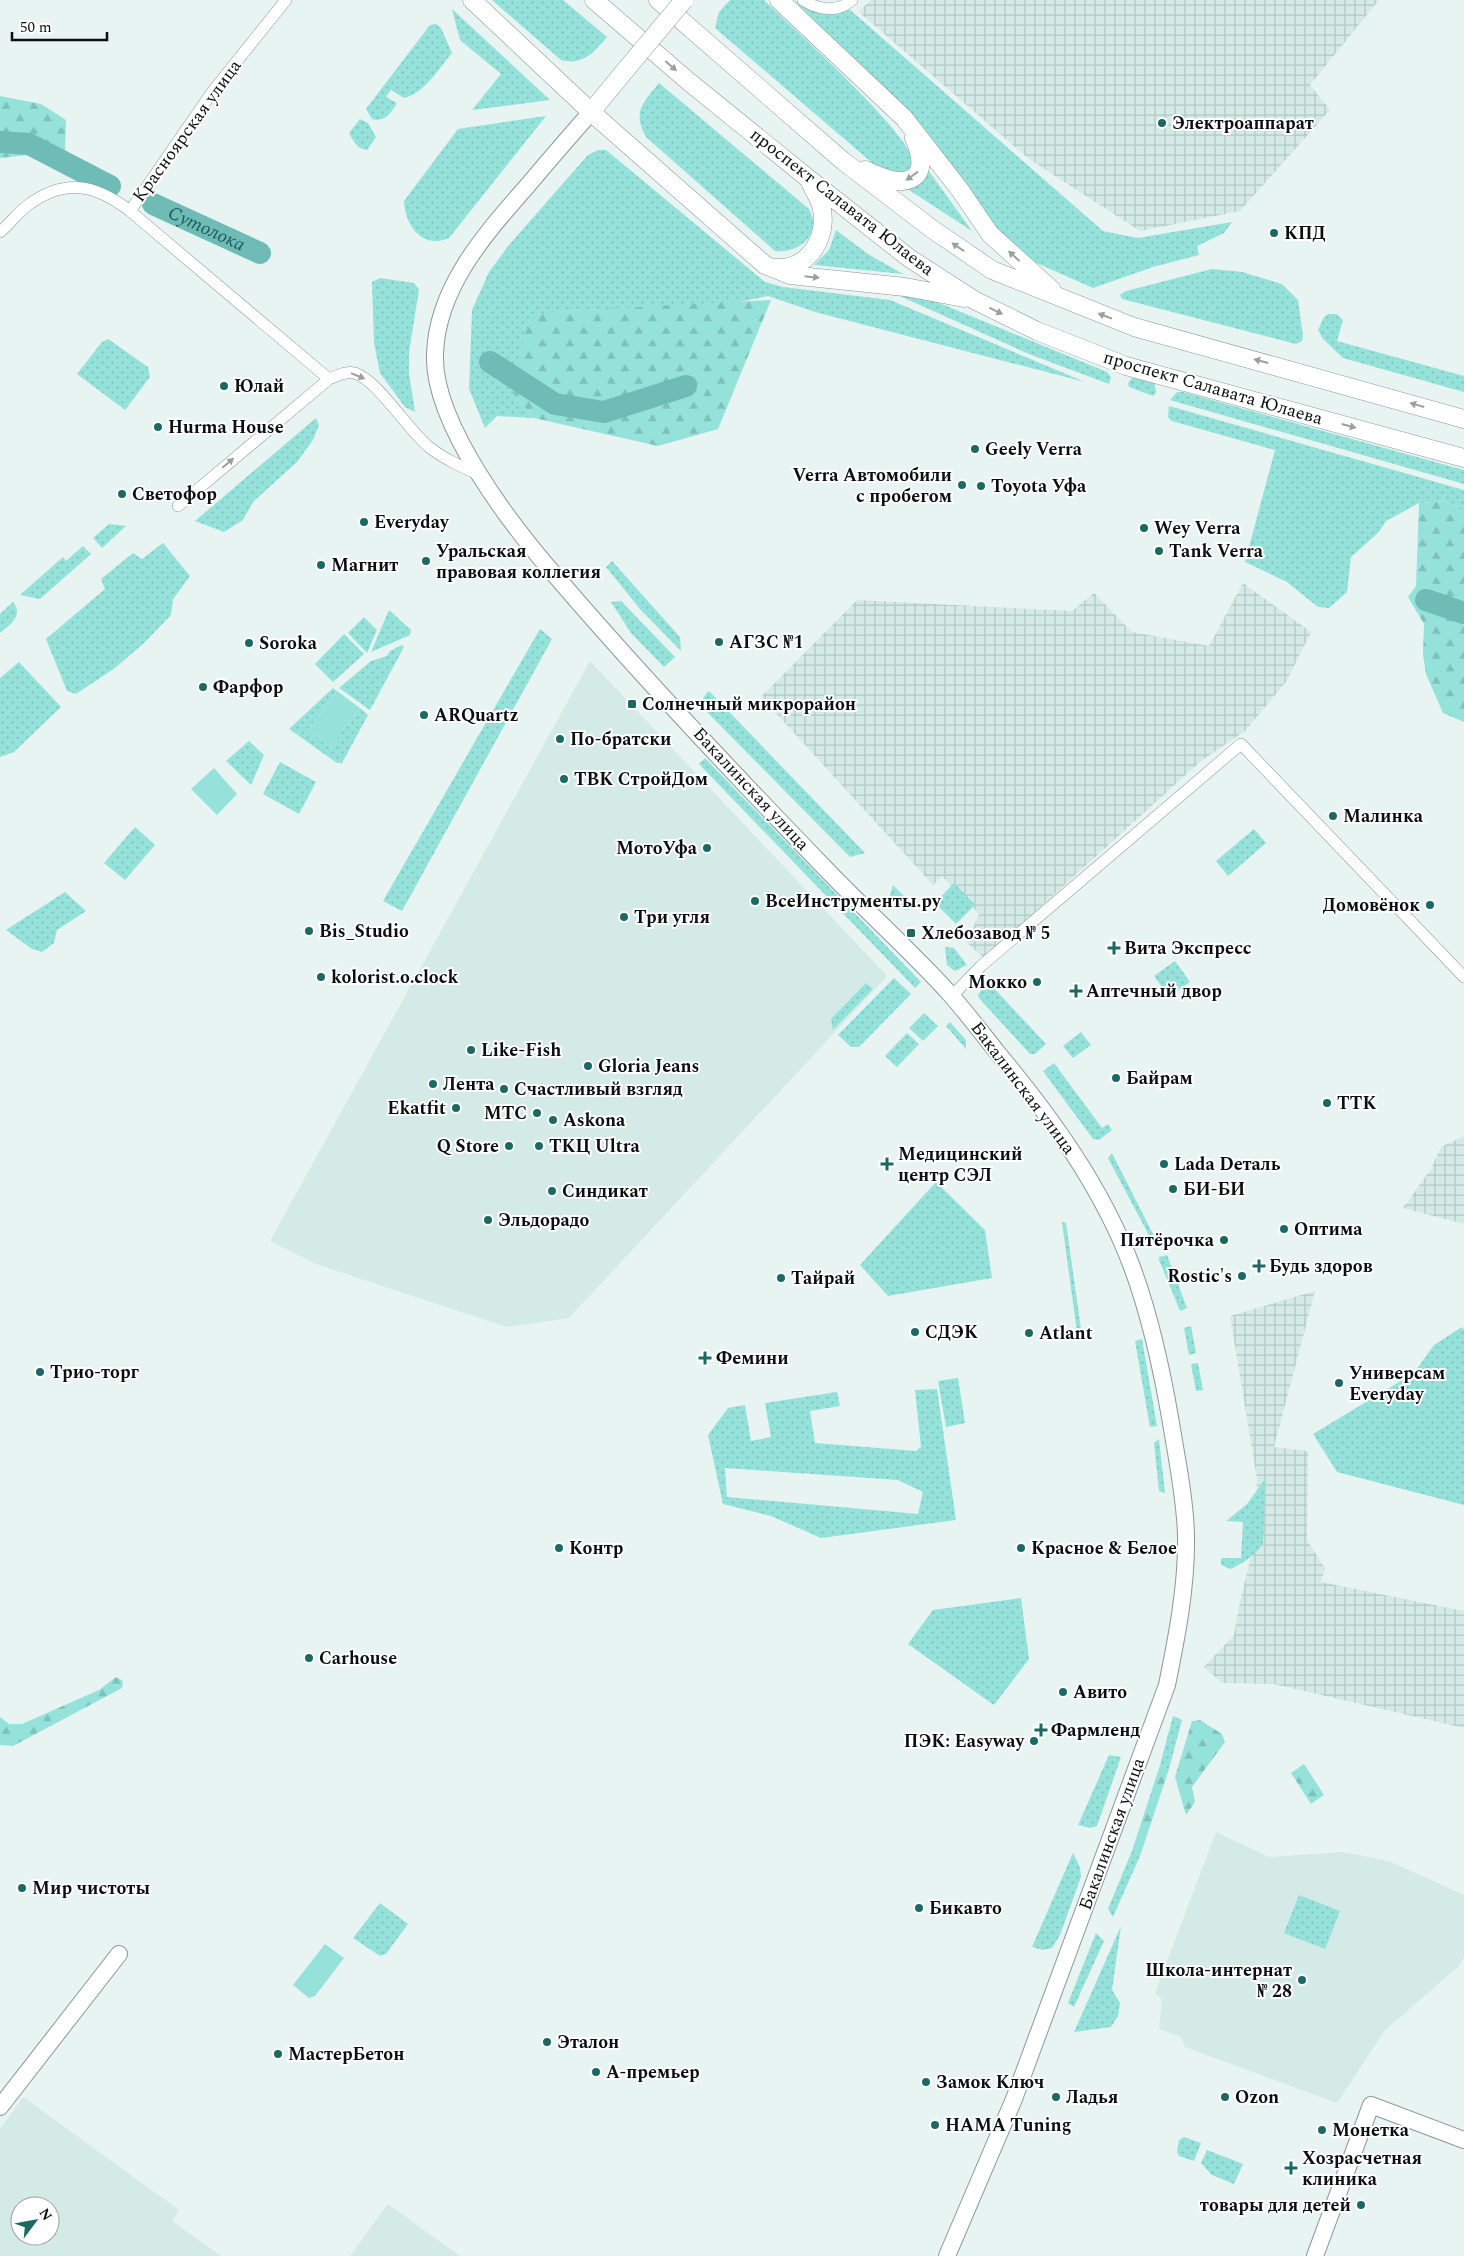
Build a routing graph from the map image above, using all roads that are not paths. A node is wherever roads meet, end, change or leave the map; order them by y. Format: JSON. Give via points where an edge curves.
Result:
{"nodes":[{"id":1,"x":286,"y":0,"type":"edge"},
{"id":2,"x":472,"y":0,"type":"edge"},
{"id":3,"x":594,"y":0,"type":"edge"},
{"id":4,"x":658,"y":0,"type":"edge"},
{"id":5,"x":684,"y":0,"type":"edge"},
{"id":6,"x":779,"y":0,"type":"edge"},
{"id":7,"x":802,"y":0,"type":"edge"},
{"id":8,"x":852,"y":0,"type":"edge"},
{"id":9,"x":591,"y":112,"type":"junction"},
{"id":10,"x":904,"y":118,"type":"junction"},
{"id":11,"x":843,"y":161,"type":"junction"},
{"id":12,"x":809,"y":179,"type":"junction"},
{"id":13,"x":130,"y":211,"type":"junction"},
{"id":14,"x":0,"y":232,"type":"edge"},
{"id":15,"x":765,"y":265,"type":"junction"},
{"id":16,"x":974,"y":300,"type":"junction"},
{"id":17,"x":1064,"y":300,"type":"junction"},
{"id":18,"x":328,"y":379,"type":"junction"},
{"id":19,"x":1464,"y":418,"type":"edge"},
{"id":20,"x":1464,"y":458,"type":"edge"},
{"id":21,"x":482,"y":476,"type":"junction"},
{"id":22,"x":178,"y":506,"type":"dead end"},
{"id":23,"x":1464,"y":977,"type":"edge"},
{"id":24,"x":952,"y":996,"type":"junction"},
{"id":25,"x":119,"y":1954,"type":"dead end"},
{"id":26,"x":0,"y":2106,"type":"edge"},
{"id":27,"x":1464,"y":2140,"type":"edge"},
{"id":28,"x":947,"y":2256,"type":"edge"},
{"id":29,"x":1315,"y":2256,"type":"edge"}],
"edges":[{"from":1,"to":13,"type":"street","name":"Красноярская улица","via":[[213,91]]},
{"from":2,"to":9,"type":"main road"},
{"from":3,"to":12,"type":"main road","name":"проспект Салавата Юлаева","one_way":true},
{"from":4,"to":11,"type":"main road","name":"проспект Салавата Юлаева"},
{"from":5,"to":9,"type":"main road","bridge":true},
{"from":6,"to":10,"type":"main road"},
{"from":7,"to":8,"type":"street","via":[[813,7],[834,9]]},
{"from":9,"to":15,"type":"main road"},
{"from":9,"to":21,"type":"main road","name":"Бакалинская улица","via":[[488,231],[460,273],[440,315],[434,354],[438,388],[448,418]]},
{"from":10,"to":11,"type":"main road","one_way":true,"via":[[922,156],[921,168],[913,177],[901,182]]},
{"from":17,"to":10,"type":"main road","one_way":true,"via":[[990,234]]},
{"from":17,"to":11,"type":"main road","name":"проспект Салавата Юлаева","one_way":true,"via":[[992,270]]},
{"from":12,"to":15,"type":"main road","via":[[823,216],[818,246],[805,259],[789,266],[773,268]]},
{"from":12,"to":16,"type":"main road","name":"проспект Салавата Юлаева","via":[[909,258]]},
{"from":13,"to":14,"type":"street","name":"Красноярская улица","via":[[105,194],[74,187],[41,196]]},
{"from":13,"to":18,"type":"street"},
{"from":15,"to":16,"type":"main road","one_way":true,"via":[[790,275],[905,287]]},
{"from":16,"to":20,"type":"main road","name":"проспект Салавата Юлаева","one_way":true,"via":[[1037,331],[1126,366]]},
{"from":19,"to":17,"type":"main road","name":"проспект Салавата Юлаева","one_way":true,"via":[[1134,327]]},
{"from":18,"to":21,"type":"street","one_way":true,"via":[[345,373],[366,379],[428,446]]},
{"from":22,"to":18,"type":"street","one_way":true},
{"from":21,"to":24,"type":"main road","name":"Бакалинская улица","via":[[534,552],[598,626],[823,867]]},
{"from":23,"to":24,"type":"street","via":[[1240,744],[986,962]]},
{"from":24,"to":28,"type":"main road","name":"Бакалинская улица","via":[[1054,1124],[1109,1214],[1131,1266],[1161,1363],[1186,1535],[1176,1636],[1162,1701],[1014,2099]]},
{"from":25,"to":26,"type":"main road"},
{"from":27,"to":29,"type":"main road","via":[[1371,2105]]}]}
